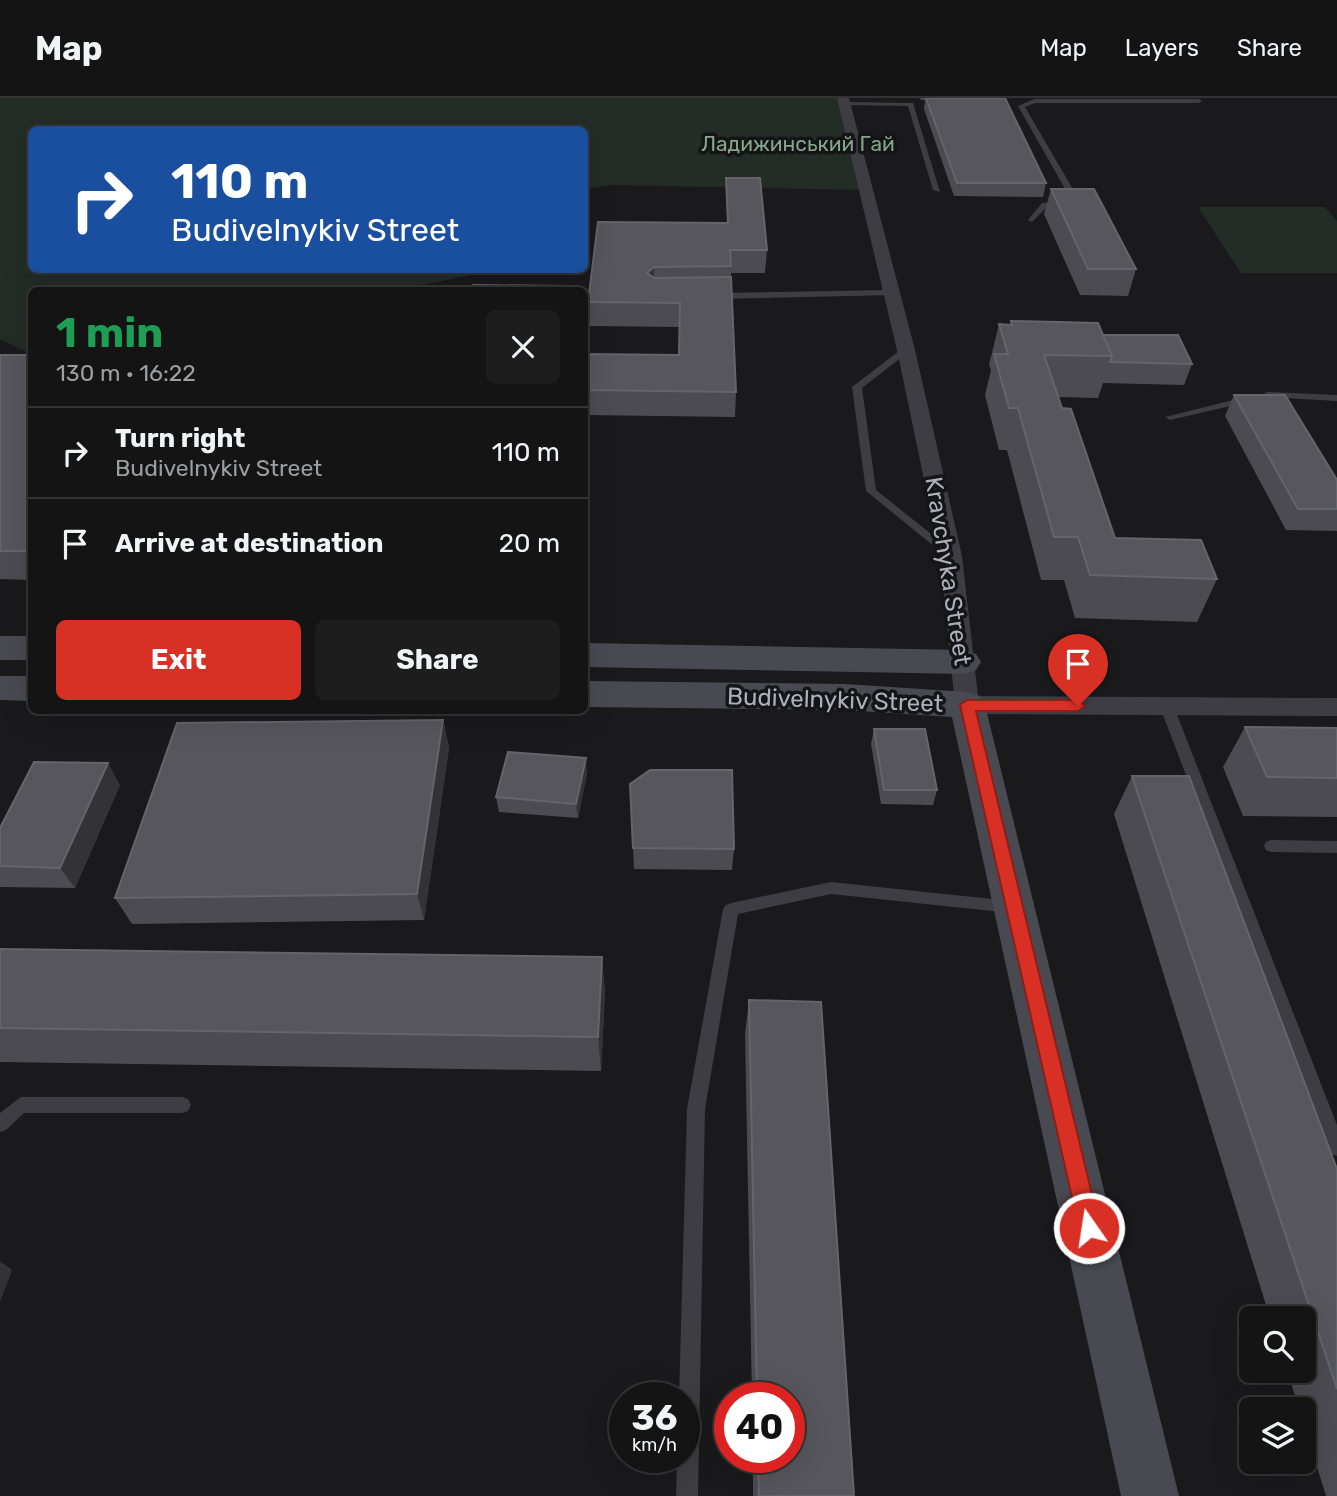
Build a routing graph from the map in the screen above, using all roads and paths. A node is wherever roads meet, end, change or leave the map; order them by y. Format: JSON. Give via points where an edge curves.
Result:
{"nodes":[{"id":1,"x":1076,"y":100,"type":"edge"},
{"id":2,"x":1122,"y":100,"type":"edge"},
{"id":3,"x":844,"y":101,"type":"edge"},
{"id":4,"x":1199,"y":101,"type":"dead end"},
{"id":5,"x":911,"y":104,"type":"junction"},
{"id":6,"x":925,"y":104,"type":"edge"},
{"id":7,"x":1007,"y":106,"type":"edge"},
{"id":8,"x":1021,"y":106,"type":"junction"},
{"id":9,"x":937,"y":190,"type":"dead end"},
{"id":10,"x":1032,"y":219,"type":"dead end"},
{"id":11,"x":891,"y":293,"type":"junction"},
{"id":12,"x":706,"y":296,"type":"edge"},
{"id":13,"x":906,"y":350,"type":"junction"},
{"id":14,"x":1337,"y":398,"type":"edge"},
{"id":15,"x":1170,"y":417,"type":"dead end"},
{"id":16,"x":950,"y":556,"type":"junction"},
{"id":17,"x":0,"y":648,"type":"edge"},
{"id":18,"x":28,"y":648,"type":"edge"},
{"id":19,"x":588,"y":654,"type":"edge"},
{"id":20,"x":966,"y":684,"type":"junction"},
{"id":21,"x":0,"y":688,"type":"edge"},
{"id":22,"x":28,"y":689,"type":"edge"},
{"id":23,"x":588,"y":694,"type":"edge"},
{"id":24,"x":1167,"y":707,"type":"junction"},
{"id":25,"x":1337,"y":707,"type":"edge"},
{"id":26,"x":1271,"y":846,"type":"dead end"},
{"id":27,"x":1337,"y":847,"type":"edge"},
{"id":28,"x":1016,"y":908,"type":"junction"},
{"id":29,"x":182,"y":1105,"type":"dead end"},
{"id":30,"x":0,"y":1124,"type":"edge"},
{"id":31,"x":1337,"y":1148,"type":"edge"},
{"id":32,"x":687,"y":1496,"type":"edge"},
{"id":33,"x":1150,"y":1496,"type":"edge"}],
"edges":[{"from":1,"to":2,"type":"lane"},
{"from":1,"to":8,"type":"lane","via":[[1034,101]]},
{"from":2,"to":4,"type":"lane"},
{"from":3,"to":5,"type":"lane"},
{"from":3,"to":11,"type":"street","name":"Kravchyka Street"},
{"from":5,"to":6,"type":"lane"},
{"from":5,"to":9,"type":"lane"},
{"from":7,"to":8,"type":"lane"},
{"from":8,"to":10,"type":"lane","via":[[1077,203],[1045,205]]},
{"from":11,"to":12,"type":"lane"},
{"from":11,"to":13,"type":"street","name":"Kravchyka Street"},
{"from":13,"to":16,"type":"street","name":"Kravchyka Street"},
{"from":13,"to":16,"type":"lane","via":[[858,387],[871,491]]},
{"from":14,"to":15,"type":"lane","via":[[1266,395]]},
{"from":16,"to":20,"type":"street","name":"Kravchyka Street"},
{"from":17,"to":18,"type":"street"},
{"from":19,"to":20,"type":"street"},
{"from":20,"to":23,"type":"street","name":"Budivelnykiv Street","via":[[845,697]]},
{"from":20,"to":24,"type":"street","name":"Budivelnykiv Street"},
{"from":20,"to":28,"type":"street","name":"Kravchyka Street"},
{"from":21,"to":22,"type":"street"},
{"from":24,"to":25,"type":"street","name":"Budivelnykiv Street"},
{"from":24,"to":31,"type":"lane"},
{"from":26,"to":27,"type":"lane"},
{"from":28,"to":32,"type":"lane","via":[[831,888],[731,909],[696,1110]]},
{"from":28,"to":33,"type":"street","name":"Kravchyka Street"},
{"from":29,"to":30,"type":"lane","via":[[21,1105]]}]}
